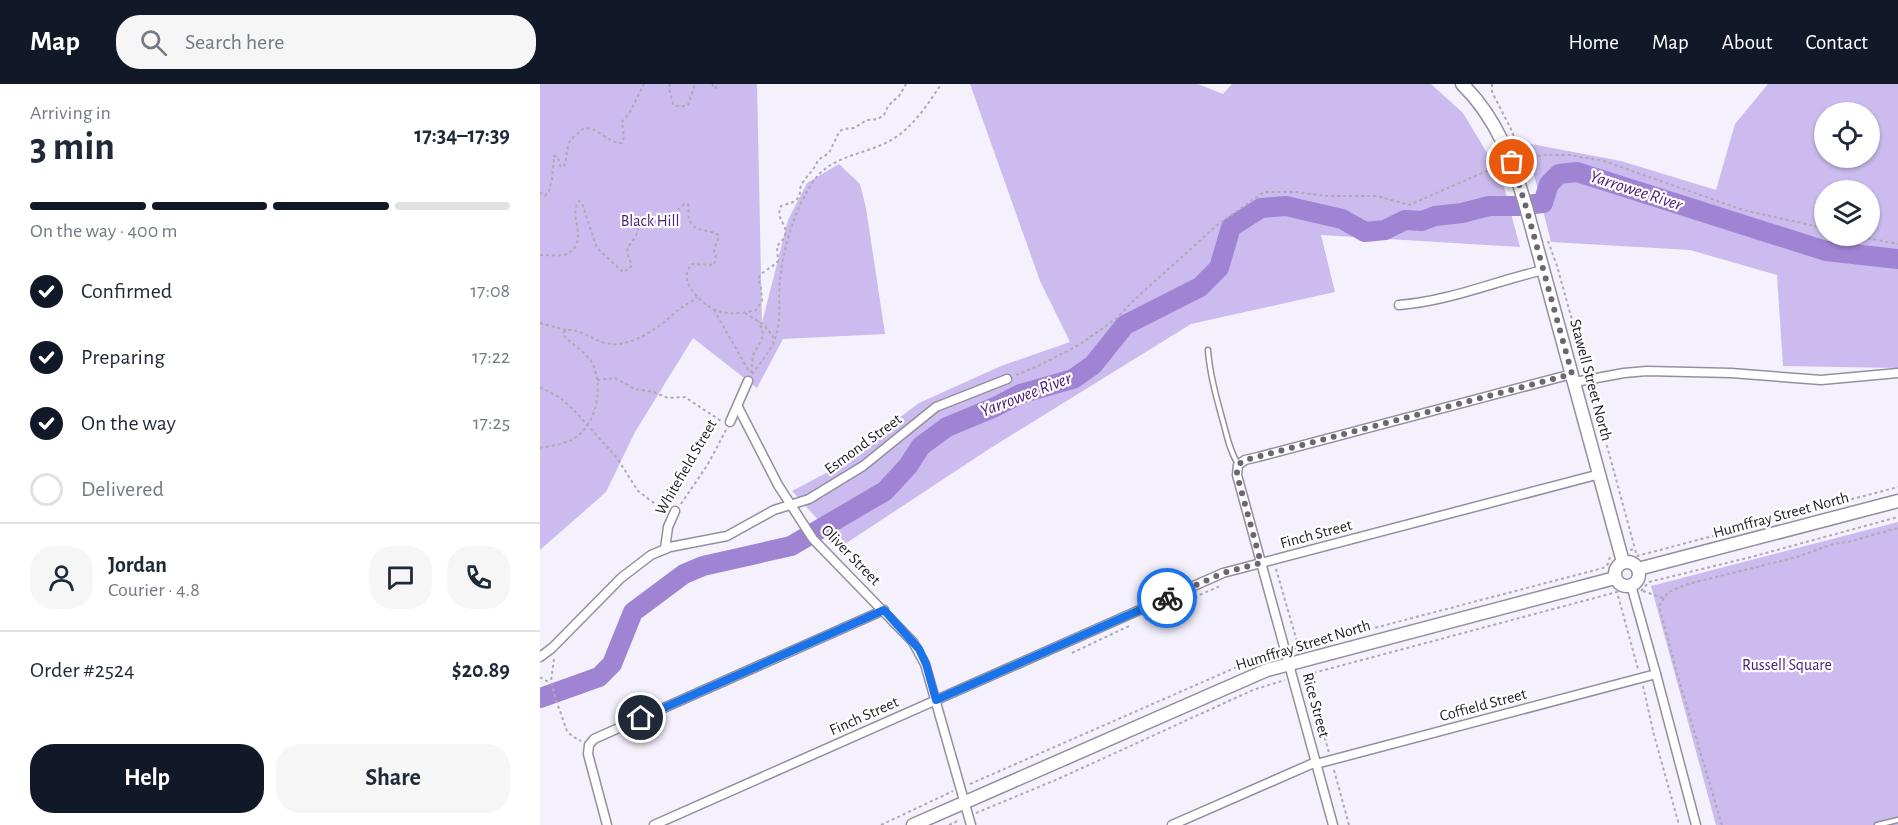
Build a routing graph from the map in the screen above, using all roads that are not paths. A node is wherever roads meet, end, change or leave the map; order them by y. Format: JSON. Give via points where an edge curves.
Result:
{"nodes":[{"id":1,"x":1466,"y":85,"type":"edge"},
{"id":2,"x":1544,"y":270,"type":"junction"},
{"id":3,"x":1399,"y":305,"type":"dead end"},
{"id":4,"x":1208,"y":350,"type":"dead end"},
{"id":5,"x":1898,"y":374,"type":"edge"},
{"id":6,"x":1007,"y":378,"type":"road end"},
{"id":7,"x":1573,"y":378,"type":"junction"},
{"id":8,"x":749,"y":379,"type":"road end"},
{"id":9,"x":738,"y":407,"type":"junction"},
{"id":10,"x":729,"y":424,"type":"road end"},
{"id":11,"x":1238,"y":465,"type":"junction"},
{"id":12,"x":1600,"y":474,"type":"junction"},
{"id":13,"x":1898,"y":501,"type":"edge"},
{"id":14,"x":790,"y":506,"type":"junction"},
{"id":15,"x":674,"y":514,"type":"road end"},
{"id":16,"x":666,"y":549,"type":"junction"},
{"id":17,"x":1623,"y":557,"type":"junction"},
{"id":18,"x":1261,"y":563,"type":"junction"},
{"id":19,"x":1638,"y":569,"type":"junction"},
{"id":20,"x":1615,"y":578,"type":"junction"},
{"id":21,"x":1635,"y":590,"type":"junction"},
{"id":22,"x":884,"y":610,"type":"junction"},
{"id":23,"x":540,"y":657,"type":"edge"},
{"id":24,"x":1289,"y":663,"type":"junction"},
{"id":25,"x":1656,"y":674,"type":"junction"},
{"id":26,"x":936,"y":700,"type":"junction"},
{"id":27,"x":1316,"y":763,"type":"junction"},
{"id":28,"x":965,"y":802,"type":"junction"},
{"id":29,"x":1898,"y":820,"type":"edge"},
{"id":30,"x":970,"y":821,"type":"edge"},
{"id":31,"x":607,"y":825,"type":"edge"},
{"id":32,"x":654,"y":825,"type":"edge"},
{"id":33,"x":914,"y":825,"type":"edge"},
{"id":34,"x":1172,"y":825,"type":"edge"},
{"id":35,"x":1333,"y":825,"type":"edge"},
{"id":36,"x":1696,"y":825,"type":"edge"},
{"id":37,"x":1877,"y":825,"type":"edge"}],
"edges":[{"from":1,"to":2,"type":"street","name":"Stawell Street North","via":[[1515,154]]},
{"from":2,"to":3,"type":"street","via":[[1450,297]]},
{"from":2,"to":7,"type":"street","name":"Stawell Street North"},
{"from":4,"to":11,"type":"lane","name":"Rice Street","via":[[1221,417]]},
{"from":5,"to":7,"type":"street","via":[[1821,380],[1647,371]]},
{"from":6,"to":14,"type":"street","name":"Esmond Street","via":[[936,407],[863,466],[820,494]]},
{"from":7,"to":11,"type":"street"},
{"from":7,"to":12,"type":"street","name":"Stawell Street North"},
{"from":8,"to":9,"type":"street","name":"Whitefield Street"},
{"from":9,"to":10,"type":"street","name":"Whitefield Street"},
{"from":9,"to":14,"type":"street","name":"Oliver Street"},
{"from":11,"to":18,"type":"street","name":"Rice Street","via":[[1237,475]]},
{"from":12,"to":17,"type":"street","name":"Stawell Street North"},
{"from":12,"to":18,"type":"street","name":"Finch Street"},
{"from":13,"to":19,"type":"street","name":"Humffray Street North"},
{"from":14,"to":16,"type":"street","name":"Esmond Street","via":[[770,512],[727,536]]},
{"from":14,"to":22,"type":"street","name":"Oliver Street","via":[[829,557]]},
{"from":15,"to":16,"type":"street","name":"Whitefield Street"},
{"from":16,"to":23,"type":"street","via":[[651,555],[621,578]]},
{"from":17,"to":19,"type":"street"},
{"from":17,"to":20,"type":"street"},
{"from":18,"to":24,"type":"street","name":"Rice Street"},
{"from":18,"to":26,"type":"street","name":"Finch Street","via":[[1223,573]]},
{"from":19,"to":21,"type":"street"},
{"from":20,"to":21,"type":"street"},
{"from":20,"to":24,"type":"street","name":"Humffray Street North"},
{"from":21,"to":25,"type":"street"},
{"from":22,"to":26,"type":"street","name":"Oliver Street","via":[[919,649]]},
{"from":22,"to":31,"type":"street","via":[[597,738],[589,745],[588,754]]},
{"from":24,"to":27,"type":"street","name":"Rice Street"},
{"from":24,"to":28,"type":"street","name":"Humffray Street North","via":[[1242,679]]},
{"from":25,"to":27,"type":"street","name":"Coffield Street"},
{"from":25,"to":36,"type":"street"},
{"from":26,"to":28,"type":"street","name":"Oliver Street"},
{"from":26,"to":32,"type":"street","name":"Finch Street"},
{"from":27,"to":34,"type":"street","name":"Coffield Street"},
{"from":27,"to":35,"type":"street","name":"Rice Street"},
{"from":28,"to":30,"type":"street","name":"Oliver Street"},
{"from":28,"to":33,"type":"street","name":"Humffray Street North"},
{"from":29,"to":37,"type":"lane"}]}
